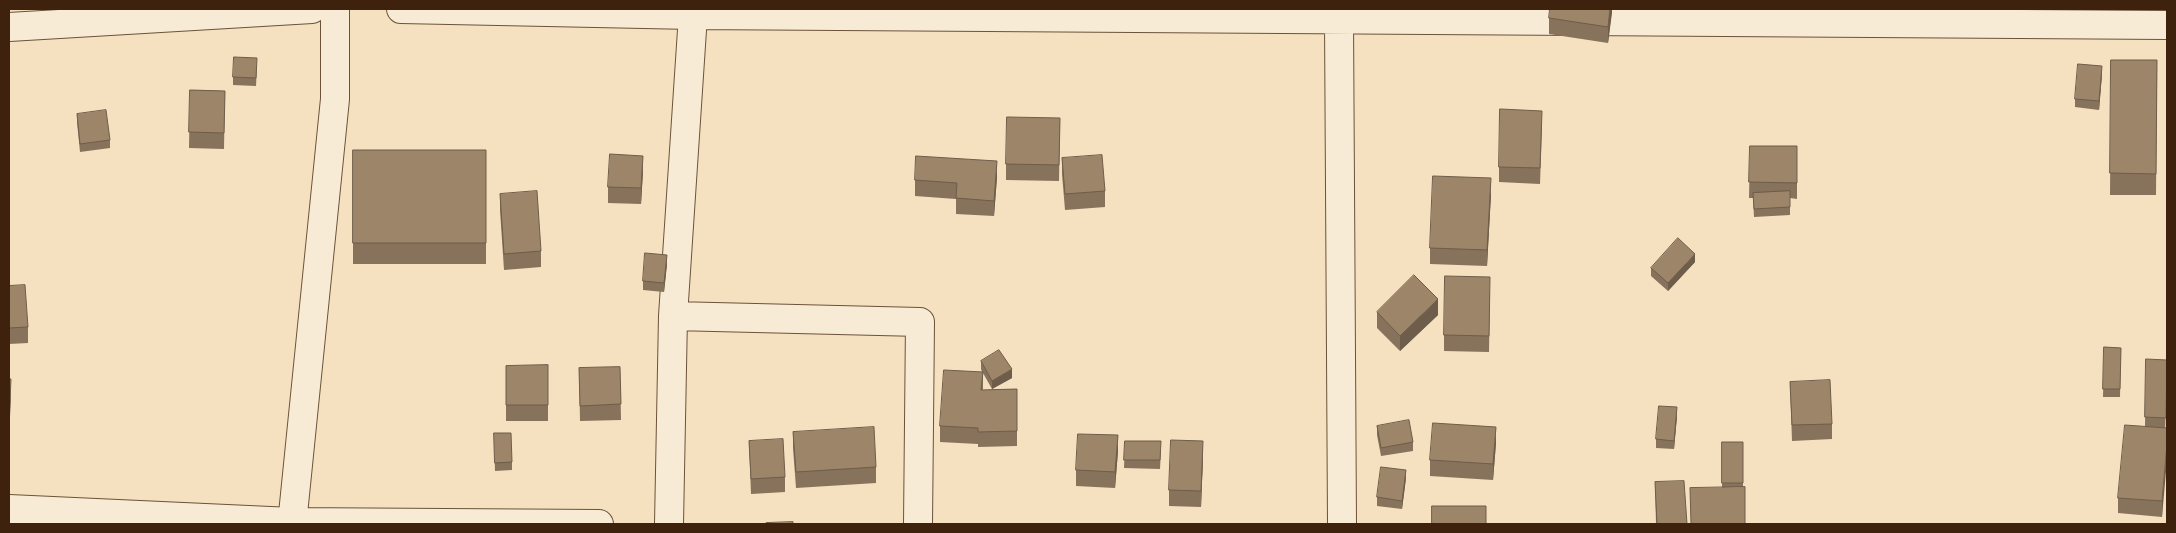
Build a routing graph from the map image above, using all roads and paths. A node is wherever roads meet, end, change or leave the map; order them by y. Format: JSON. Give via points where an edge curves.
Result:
{"nodes":[{"id":1,"x":312,"y":9,"type":"edge"},
{"id":2,"x":335,"y":9,"type":"edge"},
{"id":3,"x":400,"y":9,"type":"edge"},
{"id":4,"x":695,"y":12,"type":"edge"},
{"id":5,"x":1339,"y":19,"type":"junction"},
{"id":6,"x":2167,"y":25,"type":"edge"},
{"id":7,"x":9,"y":27,"type":"edge"},
{"id":8,"x":673,"y":316,"type":"junction"},
{"id":9,"x":9,"y":509,"type":"edge"},
{"id":10,"x":292,"y":523,"type":"edge"},
{"id":11,"x":599,"y":524,"type":"edge"},
{"id":12,"x":669,"y":524,"type":"edge"},
{"id":13,"x":918,"y":524,"type":"edge"},
{"id":14,"x":1342,"y":524,"type":"edge"}],
"edges":[{"from":1,"to":7,"type":"street"},
{"from":2,"to":10,"type":"street","via":[[335,99]]},
{"from":3,"to":4,"type":"street"},
{"from":4,"to":5,"type":"street"},
{"from":4,"to":8,"type":"street"},
{"from":5,"to":6,"type":"street"},
{"from":5,"to":14,"type":"street"},
{"from":8,"to":12,"type":"street"},
{"from":8,"to":13,"type":"street","via":[[920,322]]},
{"from":9,"to":10,"type":"street"},
{"from":10,"to":11,"type":"street"}]}
